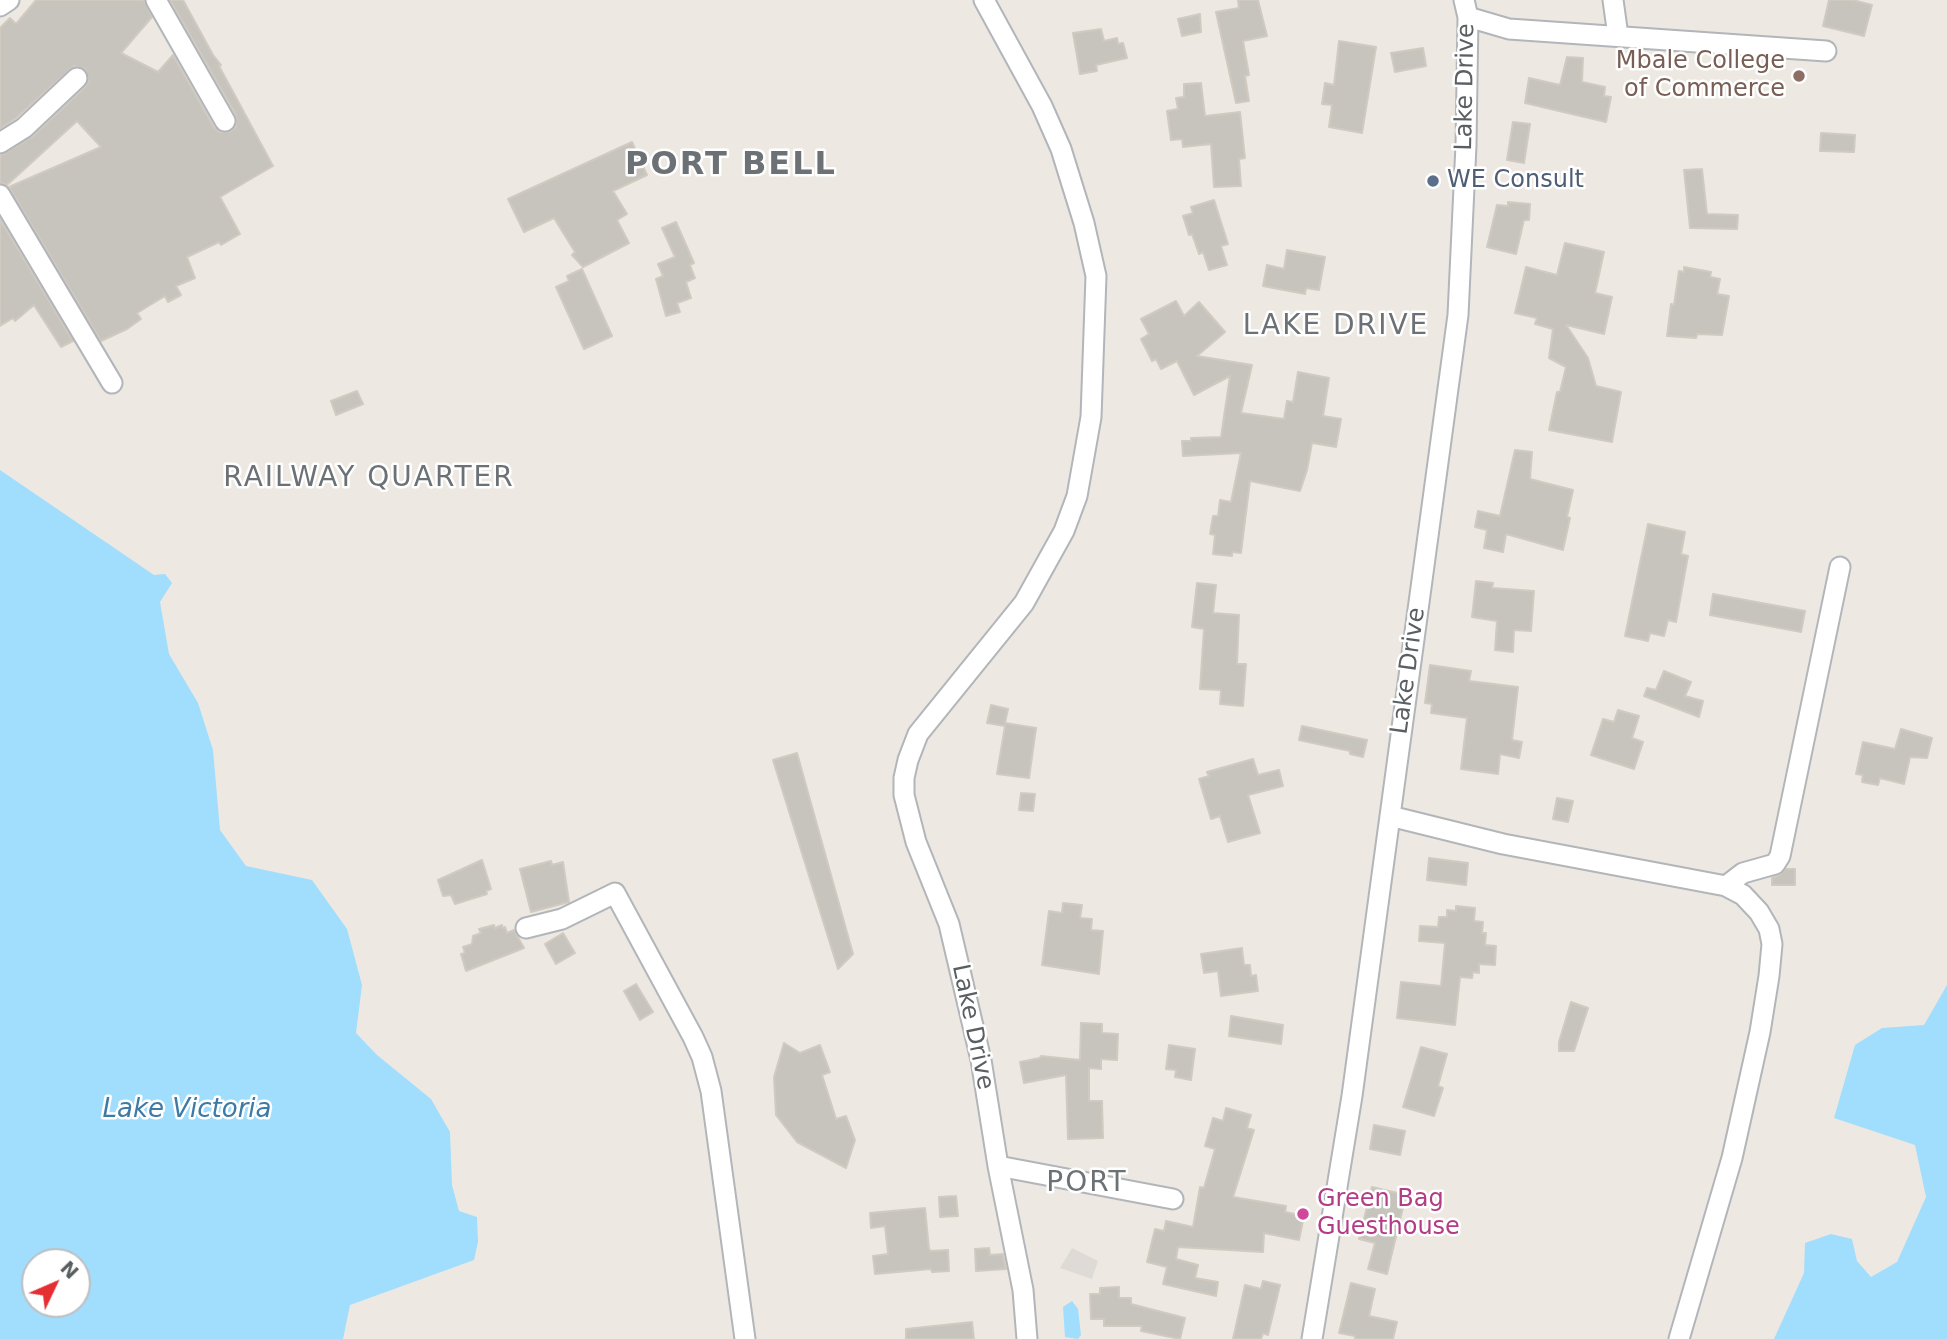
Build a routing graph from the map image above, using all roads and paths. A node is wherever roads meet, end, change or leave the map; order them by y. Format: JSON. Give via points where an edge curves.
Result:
{"nodes":[{"id":1,"x":9,"y":0,"type":"edge"},
{"id":2,"x":156,"y":0,"type":"edge"},
{"id":3,"x":984,"y":0,"type":"edge"},
{"id":4,"x":1613,"y":0,"type":"edge"},
{"id":5,"x":0,"y":6,"type":"edge"},
{"id":6,"x":1466,"y":8,"type":"edge"},
{"id":7,"x":1618,"y":36,"type":"junction"},
{"id":8,"x":1826,"y":51,"type":"dead end"},
{"id":9,"x":77,"y":78,"type":"dead end"},
{"id":10,"x":225,"y":121,"type":"dead end"},
{"id":11,"x":0,"y":143,"type":"edge"},
{"id":12,"x":0,"y":195,"type":"edge"},
{"id":13,"x":112,"y":383,"type":"dead end"},
{"id":14,"x":1840,"y":567,"type":"dead end"},
{"id":15,"x":1390,"y":816,"type":"junction"},
{"id":16,"x":1726,"y":886,"type":"junction"},
{"id":17,"x":526,"y":928,"type":"dead end"},
{"id":18,"x":998,"y":1166,"type":"junction"},
{"id":19,"x":1173,"y":1199,"type":"dead end"},
{"id":20,"x":746,"y":1339,"type":"edge"},
{"id":21,"x":1027,"y":1339,"type":"edge"},
{"id":22,"x":1312,"y":1339,"type":"edge"},
{"id":23,"x":1679,"y":1339,"type":"edge"}],
"edges":[{"from":1,"to":5,"type":"street"},
{"from":2,"to":10,"type":"street"},
{"from":3,"to":18,"type":"street","name":"Lake Drive","via":[[1061,149],[1096,276],[1091,417],[1077,496],[1064,531],[1024,603],[918,734],[904,778],[912,830],[950,924],[981,1060]]},
{"from":4,"to":7,"type":"street"},
{"from":6,"to":7,"type":"street","via":[[1510,29]]},
{"from":6,"to":15,"type":"street","name":"Lake Drive","via":[[1458,315]]},
{"from":7,"to":8,"type":"street"},
{"from":9,"to":11,"type":"street","via":[[24,128]]},
{"from":12,"to":13,"type":"street"},
{"from":14,"to":16,"type":"street","via":[[1780,856],[1775,864],[1743,873]]},
{"from":15,"to":16,"type":"street","via":[[1503,844]]},
{"from":15,"to":22,"type":"street","name":"Lake Drive","via":[[1352,1096]]},
{"from":16,"to":23,"type":"street","via":[[1743,895],[1769,929],[1769,976],[1732,1158]]},
{"from":17,"to":20,"type":"street","via":[[562,919],[615,893],[693,1037],[711,1091]]},
{"from":18,"to":19,"type":"street"},
{"from":18,"to":21,"type":"street","name":"Lake Drive","via":[[1023,1290]]}]}
